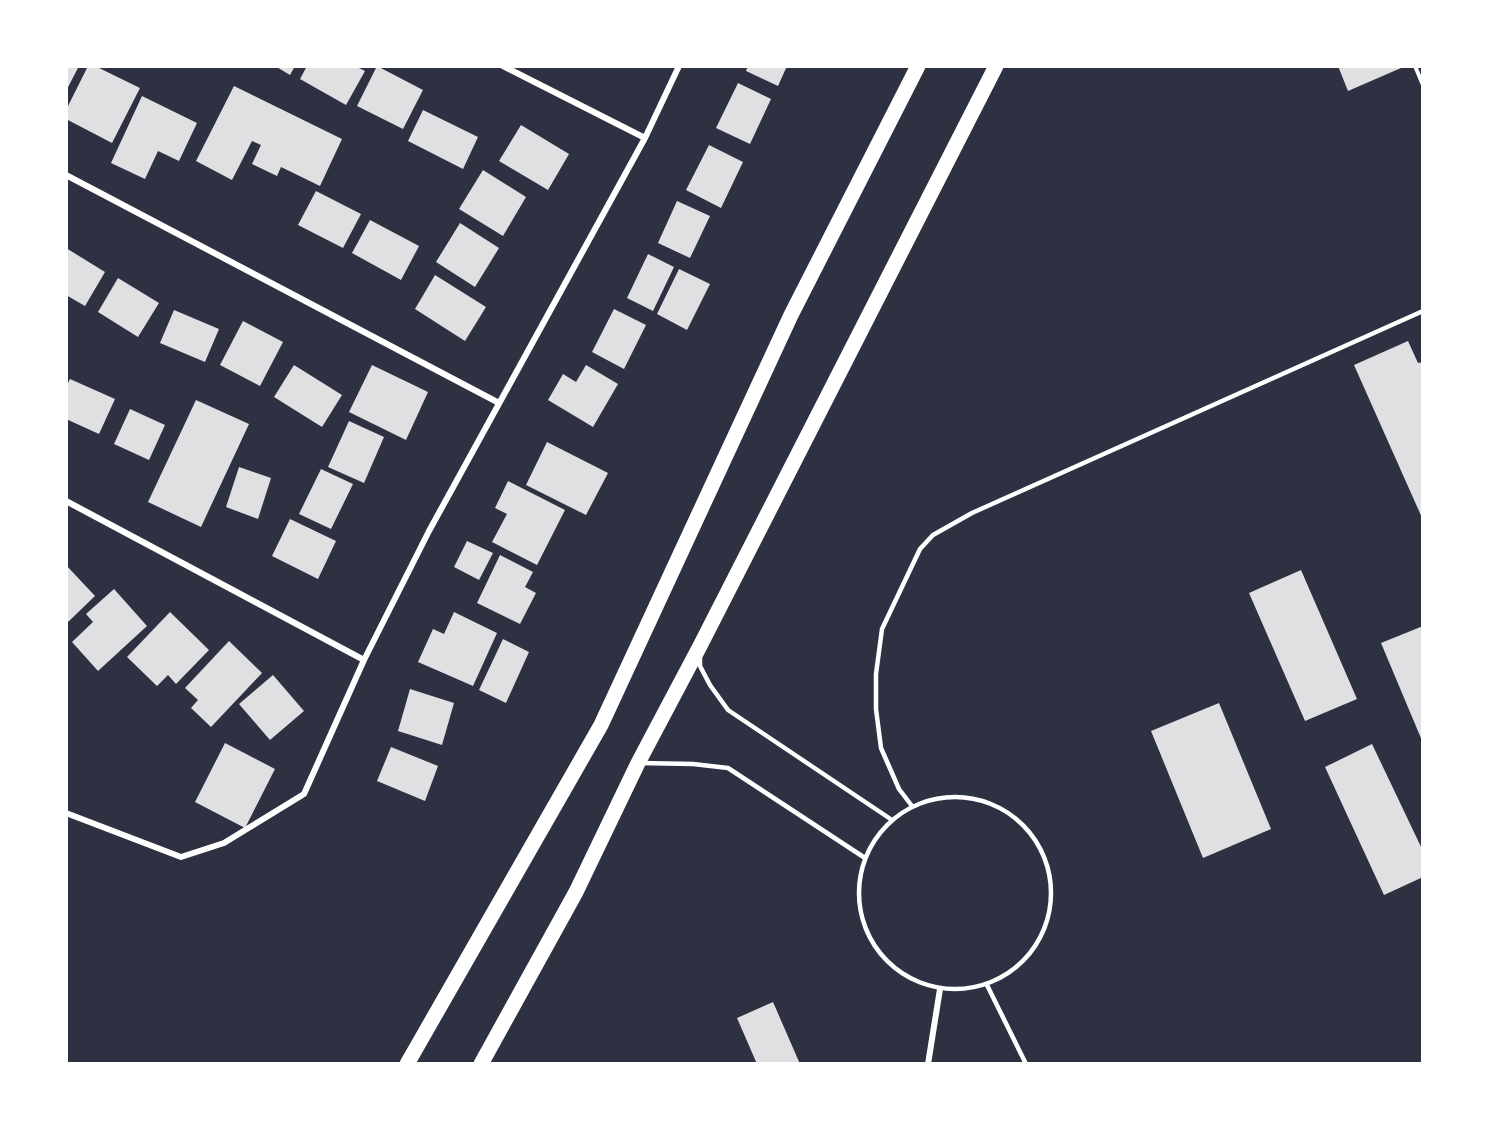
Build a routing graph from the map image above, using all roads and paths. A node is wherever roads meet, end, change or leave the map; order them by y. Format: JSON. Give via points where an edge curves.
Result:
{"nodes":[{"id":1,"x":503,"y":66,"type":"edge"},
{"id":2,"x":679,"y":66,"type":"edge"},
{"id":3,"x":918,"y":66,"type":"edge"},
{"id":4,"x":996,"y":66,"type":"edge"},
{"id":5,"x":1415,"y":66,"type":"edge"},
{"id":6,"x":1423,"y":85,"type":"edge"},
{"id":7,"x":645,"y":138,"type":"junction"},
{"id":8,"x":66,"y":175,"type":"edge"},
{"id":9,"x":1423,"y":311,"type":"edge"},
{"id":10,"x":499,"y":403,"type":"junction"},
{"id":11,"x":66,"y":501,"type":"edge"},
{"id":12,"x":700,"y":646,"type":"junction"},
{"id":13,"x":364,"y":660,"type":"junction"},
{"id":14,"x":638,"y":763,"type":"junction"},
{"id":15,"x":912,"y":806,"type":"junction"},
{"id":16,"x":66,"y":813,"type":"edge"},
{"id":17,"x":892,"y":820,"type":"junction"},
{"id":18,"x":865,"y":858,"type":"junction"},
{"id":19,"x":987,"y":985,"type":"junction"},
{"id":20,"x":940,"y":989,"type":"junction"},
{"id":21,"x":408,"y":1064,"type":"edge"},
{"id":22,"x":481,"y":1064,"type":"edge"},
{"id":23,"x":928,"y":1064,"type":"edge"},
{"id":24,"x":1026,"y":1064,"type":"edge"}],
"edges":[{"from":1,"to":7,"type":"street"},
{"from":2,"to":7,"type":"street"},
{"from":3,"to":21,"type":"main road","via":[[790,315],[601,724]]},
{"from":4,"to":12,"type":"main road"},
{"from":5,"to":6,"type":"path"},
{"from":7,"to":10,"type":"street"},
{"from":8,"to":10,"type":"street"},
{"from":9,"to":15,"type":"lane","via":[[972,513],[933,535],[920,549],[882,628],[876,674],[881,748],[899,789]]},
{"from":10,"to":13,"type":"street"},
{"from":11,"to":13,"type":"street"},
{"from":12,"to":14,"type":"main road"},
{"from":12,"to":17,"type":"lane","via":[[700,666],[728,710]]},
{"from":13,"to":16,"type":"street","via":[[304,794],[224,843],[181,857]]},
{"from":14,"to":18,"type":"lane","via":[[728,768]]},
{"from":14,"to":22,"type":"main road","via":[[576,892]]},
{"from":15,"to":17,"type":"lane"},
{"from":15,"to":19,"type":"lane","via":[[934,798],[959,796],[983,800],[1005,810],[1039,844],[1052,891],[1050,915],[1028,958]]},
{"from":17,"to":18,"type":"lane"},
{"from":18,"to":20,"type":"lane","via":[[860,898],[866,930],[878,951],[895,969],[916,982]]},
{"from":19,"to":20,"type":"lane"},
{"from":19,"to":24,"type":"lane"},
{"from":20,"to":23,"type":"street"}]}
